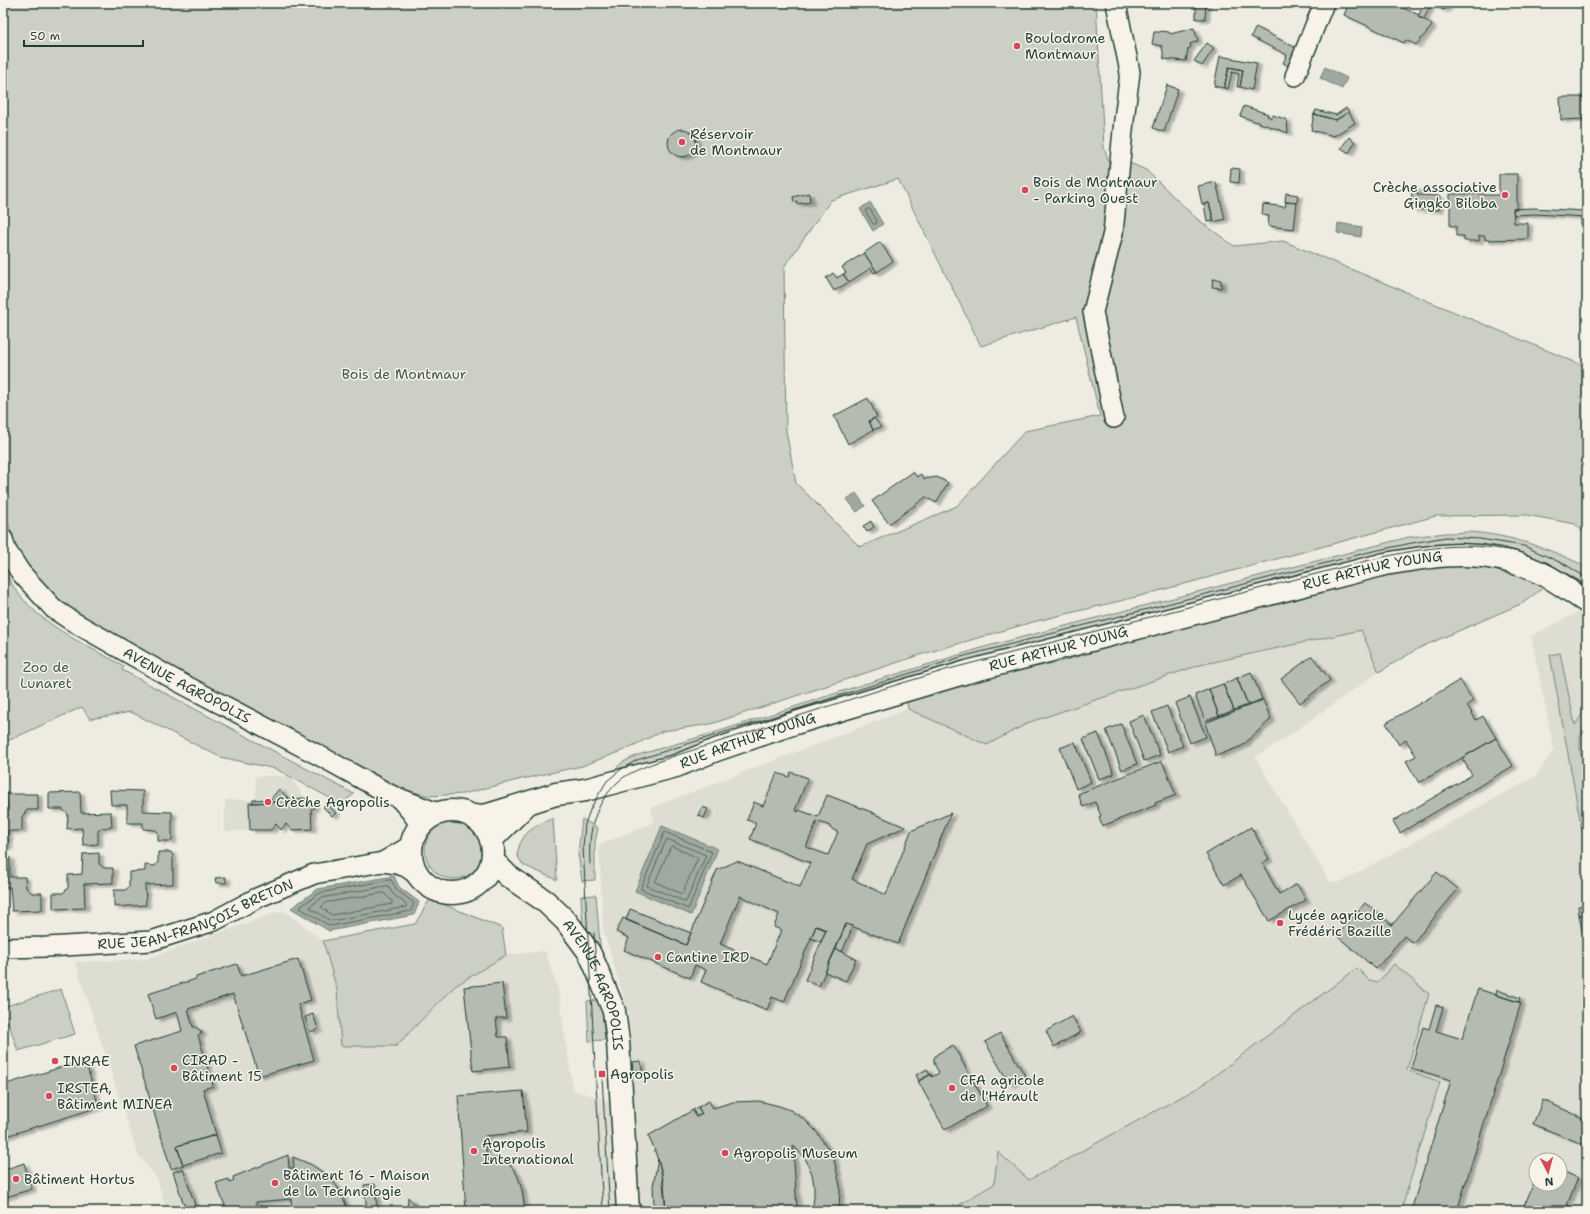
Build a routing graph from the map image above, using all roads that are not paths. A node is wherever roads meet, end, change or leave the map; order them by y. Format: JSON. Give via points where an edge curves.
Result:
{"nodes":[{"id":1,"x":1116,"y":3,"type":"edge"},
{"id":2,"x":1324,"y":3,"type":"edge"},
{"id":3,"x":1295,"y":76,"type":"dead end"},
{"id":4,"x":1114,"y":418,"type":"dead end"},
{"id":5,"x":3,"y":539,"type":"edge"},
{"id":6,"x":1587,"y":602,"type":"edge"},
{"id":7,"x":400,"y":799,"type":"junction"},
{"id":8,"x":531,"y":801,"type":"junction"},
{"id":9,"x":440,"y":814,"type":"junction"},
{"id":10,"x":473,"y":817,"type":"junction"},
{"id":11,"x":416,"y":835,"type":"junction"},
{"id":12,"x":492,"y":851,"type":"junction"},
{"id":13,"x":383,"y":862,"type":"junction"},
{"id":14,"x":419,"y":876,"type":"junction"},
{"id":15,"x":469,"y":889,"type":"junction"},
{"id":16,"x":535,"y":895,"type":"junction"},
{"id":17,"x":3,"y":948,"type":"edge"},
{"id":18,"x":628,"y":1211,"type":"edge"}],
"edges":[{"from":1,"to":4,"type":"street","via":[[1130,72],[1113,233],[1093,312]]},
{"from":2,"to":3,"type":"street"},
{"from":5,"to":7,"type":"street","name":"AVENUE AGROPOLIS","via":[[6,550],[21,573],[54,609],[72,622],[177,681]]},
{"from":6,"to":8,"type":"street","name":"RUE ARTHUR YOUNG","via":[[1542,574],[1507,561],[1484,556],[1454,554],[1385,564],[967,672],[792,724],[676,766]]},
{"from":7,"to":9,"type":"street","name":"AVENUE AGROPOLIS"},
{"from":7,"to":11,"type":"street","name":"AVENUE AGROPOLIS","via":[[412,813]]},
{"from":8,"to":10,"type":"street","name":"RUE ARTHUR YOUNG","via":[[488,815]]},
{"from":8,"to":12,"type":"street","name":"RUE ARTHUR YOUNG"},
{"from":9,"to":10,"type":"street","via":[[457,812]]},
{"from":9,"to":11,"type":"street","via":[[432,817]]},
{"from":10,"to":12,"type":"street","via":[[482,824]]},
{"from":11,"to":13,"type":"street","name":"RUE JEAN-FRANÇOIS BRETON"},
{"from":11,"to":14,"type":"street","via":[[412,859]]},
{"from":12,"to":15,"type":"street","via":[[486,876]]},
{"from":12,"to":16,"type":"street","name":"AVENUE AGROPOLIS","via":[[508,876]]},
{"from":13,"to":14,"type":"street","name":"RUE JEAN-FRANÇOIS BRETON","via":[[406,867]]},
{"from":13,"to":17,"type":"street","name":"RUE JEAN-FRANÇOIS BRETON","via":[[314,874],[257,898],[214,921],[151,941]]},
{"from":14,"to":15,"type":"street","via":[[429,886],[442,892],[461,892]]},
{"from":15,"to":16,"type":"street","name":"AVENUE AGROPOLIS","via":[[504,887]]},
{"from":16,"to":18,"type":"street","name":"AVENUE AGROPOLIS","via":[[566,920],[589,952],[614,1011]]}]}
